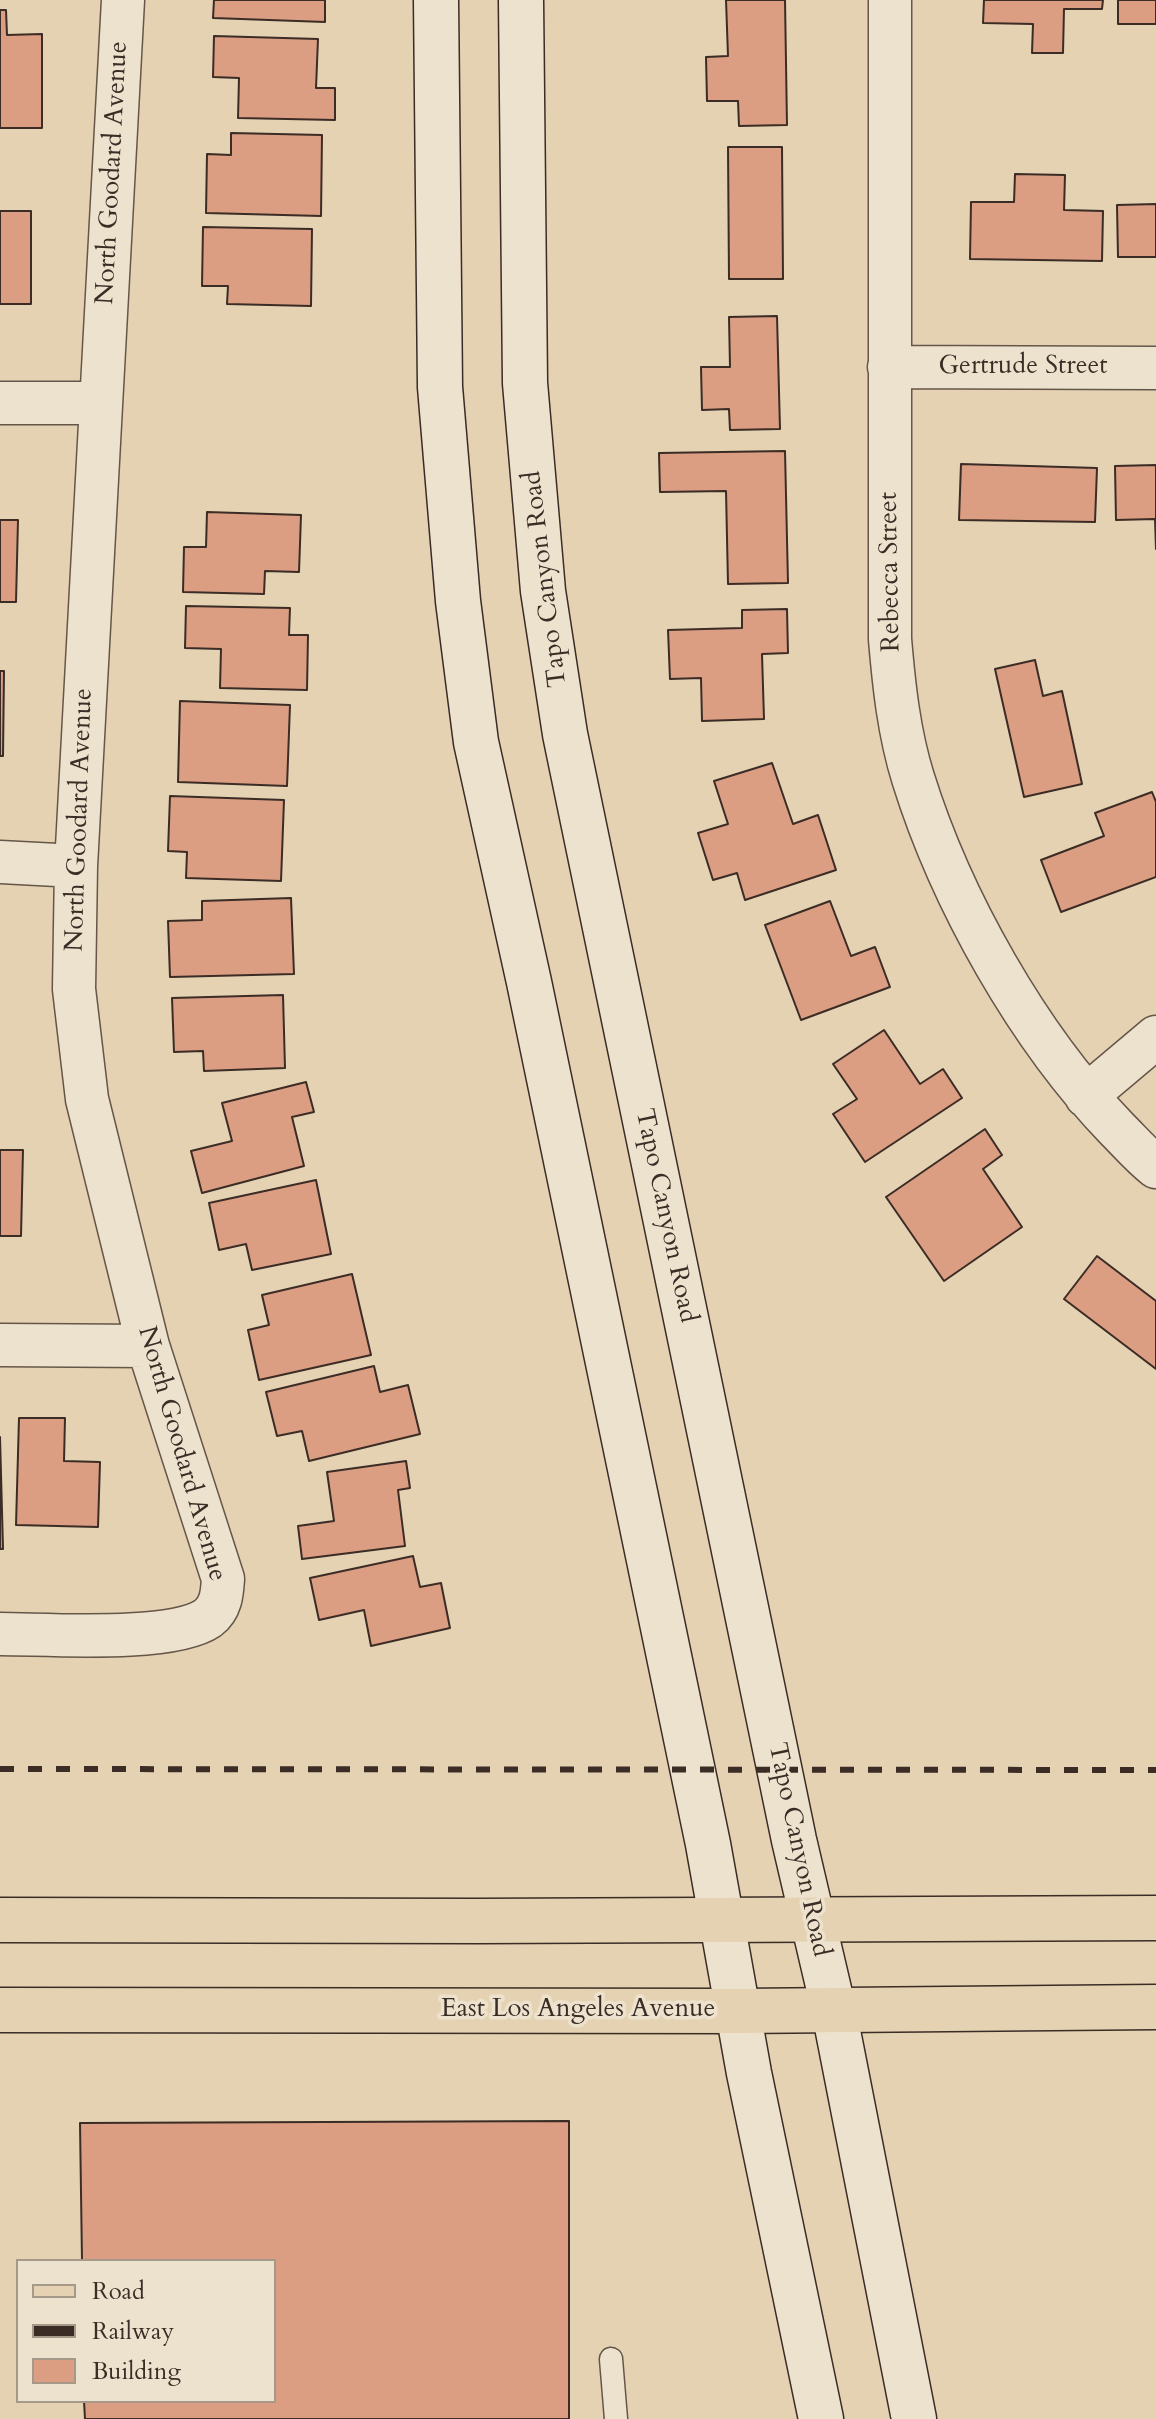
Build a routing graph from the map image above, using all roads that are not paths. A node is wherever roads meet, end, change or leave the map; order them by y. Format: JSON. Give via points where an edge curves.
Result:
{"nodes":[{"id":1,"x":123,"y":0,"type":"edge"},
{"id":2,"x":436,"y":0,"type":"edge"},
{"id":3,"x":521,"y":0,"type":"edge"},
{"id":4,"x":890,"y":0,"type":"edge"},
{"id":5,"x":889,"y":367,"type":"junction"},
{"id":6,"x":1156,"y":368,"type":"edge"},
{"id":7,"x":0,"y":403,"type":"edge"},
{"id":8,"x":100,"y":403,"type":"junction"},
{"id":9,"x":0,"y":862,"type":"edge"},
{"id":10,"x":76,"y":866,"type":"junction"},
{"id":11,"x":1156,"y":1037,"type":"edge"},
{"id":12,"x":1086,"y":1096,"type":"junction"},
{"id":13,"x":1156,"y":1167,"type":"edge"},
{"id":14,"x":0,"y":1345,"type":"edge"},
{"id":15,"x":148,"y":1346,"type":"junction"},
{"id":16,"x":0,"y":1634,"type":"edge"},
{"id":17,"x":723,"y":1918,"type":"junction"},
{"id":18,"x":811,"y":1918,"type":"junction"},
{"id":19,"x":1156,"y":1918,"type":"edge"},
{"id":20,"x":0,"y":1920,"type":"edge"},
{"id":21,"x":1156,"y":2007,"type":"edge"},
{"id":22,"x":0,"y":2010,"type":"edge"},
{"id":23,"x":740,"y":2011,"type":"junction"},
{"id":24,"x":834,"y":2011,"type":"junction"},
{"id":25,"x":611,"y":2359,"type":"dead end"},
{"id":26,"x":616,"y":2419,"type":"edge"},
{"id":27,"x":821,"y":2419,"type":"edge"},
{"id":28,"x":914,"y":2419,"type":"edge"}],
"edges":[{"from":1,"to":8,"type":"street","name":"North Goodard Avenue"},
{"from":2,"to":17,"type":"main road","via":[[440,387],[476,742]]},
{"from":3,"to":18,"type":"main road","name":"Tapo Canyon Road","via":[[525,383],[543,591],[565,734]]},
{"from":4,"to":5,"type":"street","name":"Rebecca Street"},
{"from":5,"to":6,"type":"street","name":"Gertrude Street"},
{"from":5,"to":12,"type":"street","name":"Rebecca Street","via":[[890,639],[896,704],[912,776],[941,855],[993,958],[1032,1024]]},
{"from":7,"to":8,"type":"street"},
{"from":8,"to":10,"type":"street","name":"North Goodard Avenue"},
{"from":9,"to":10,"type":"street"},
{"from":10,"to":15,"type":"street","name":"North Goodard Avenue","via":[[74,989],[87,1099]]},
{"from":11,"to":12,"type":"street"},
{"from":12,"to":13,"type":"street","name":"Rebecca Street"},
{"from":14,"to":15,"type":"street"},
{"from":15,"to":16,"type":"street","name":"North Goodard Avenue","via":[[223,1579],[222,1601],[209,1617],[153,1634]]},
{"from":17,"to":18,"type":"main road"},
{"from":17,"to":20,"type":"main road"},
{"from":17,"to":23,"type":"main road"},
{"from":18,"to":19,"type":"main road"},
{"from":18,"to":24,"type":"main road","name":"Tapo Canyon Road"},
{"from":21,"to":24,"type":"main road","name":"East Los Angeles Avenue"},
{"from":22,"to":23,"type":"main road","name":"East Los Angeles Avenue"},
{"from":23,"to":24,"type":"main road","name":"East Los Angeles Avenue"},
{"from":23,"to":27,"type":"main road"},
{"from":24,"to":28,"type":"main road","name":"Tapo Canyon Road"},
{"from":25,"to":26,"type":"lane"}]}
